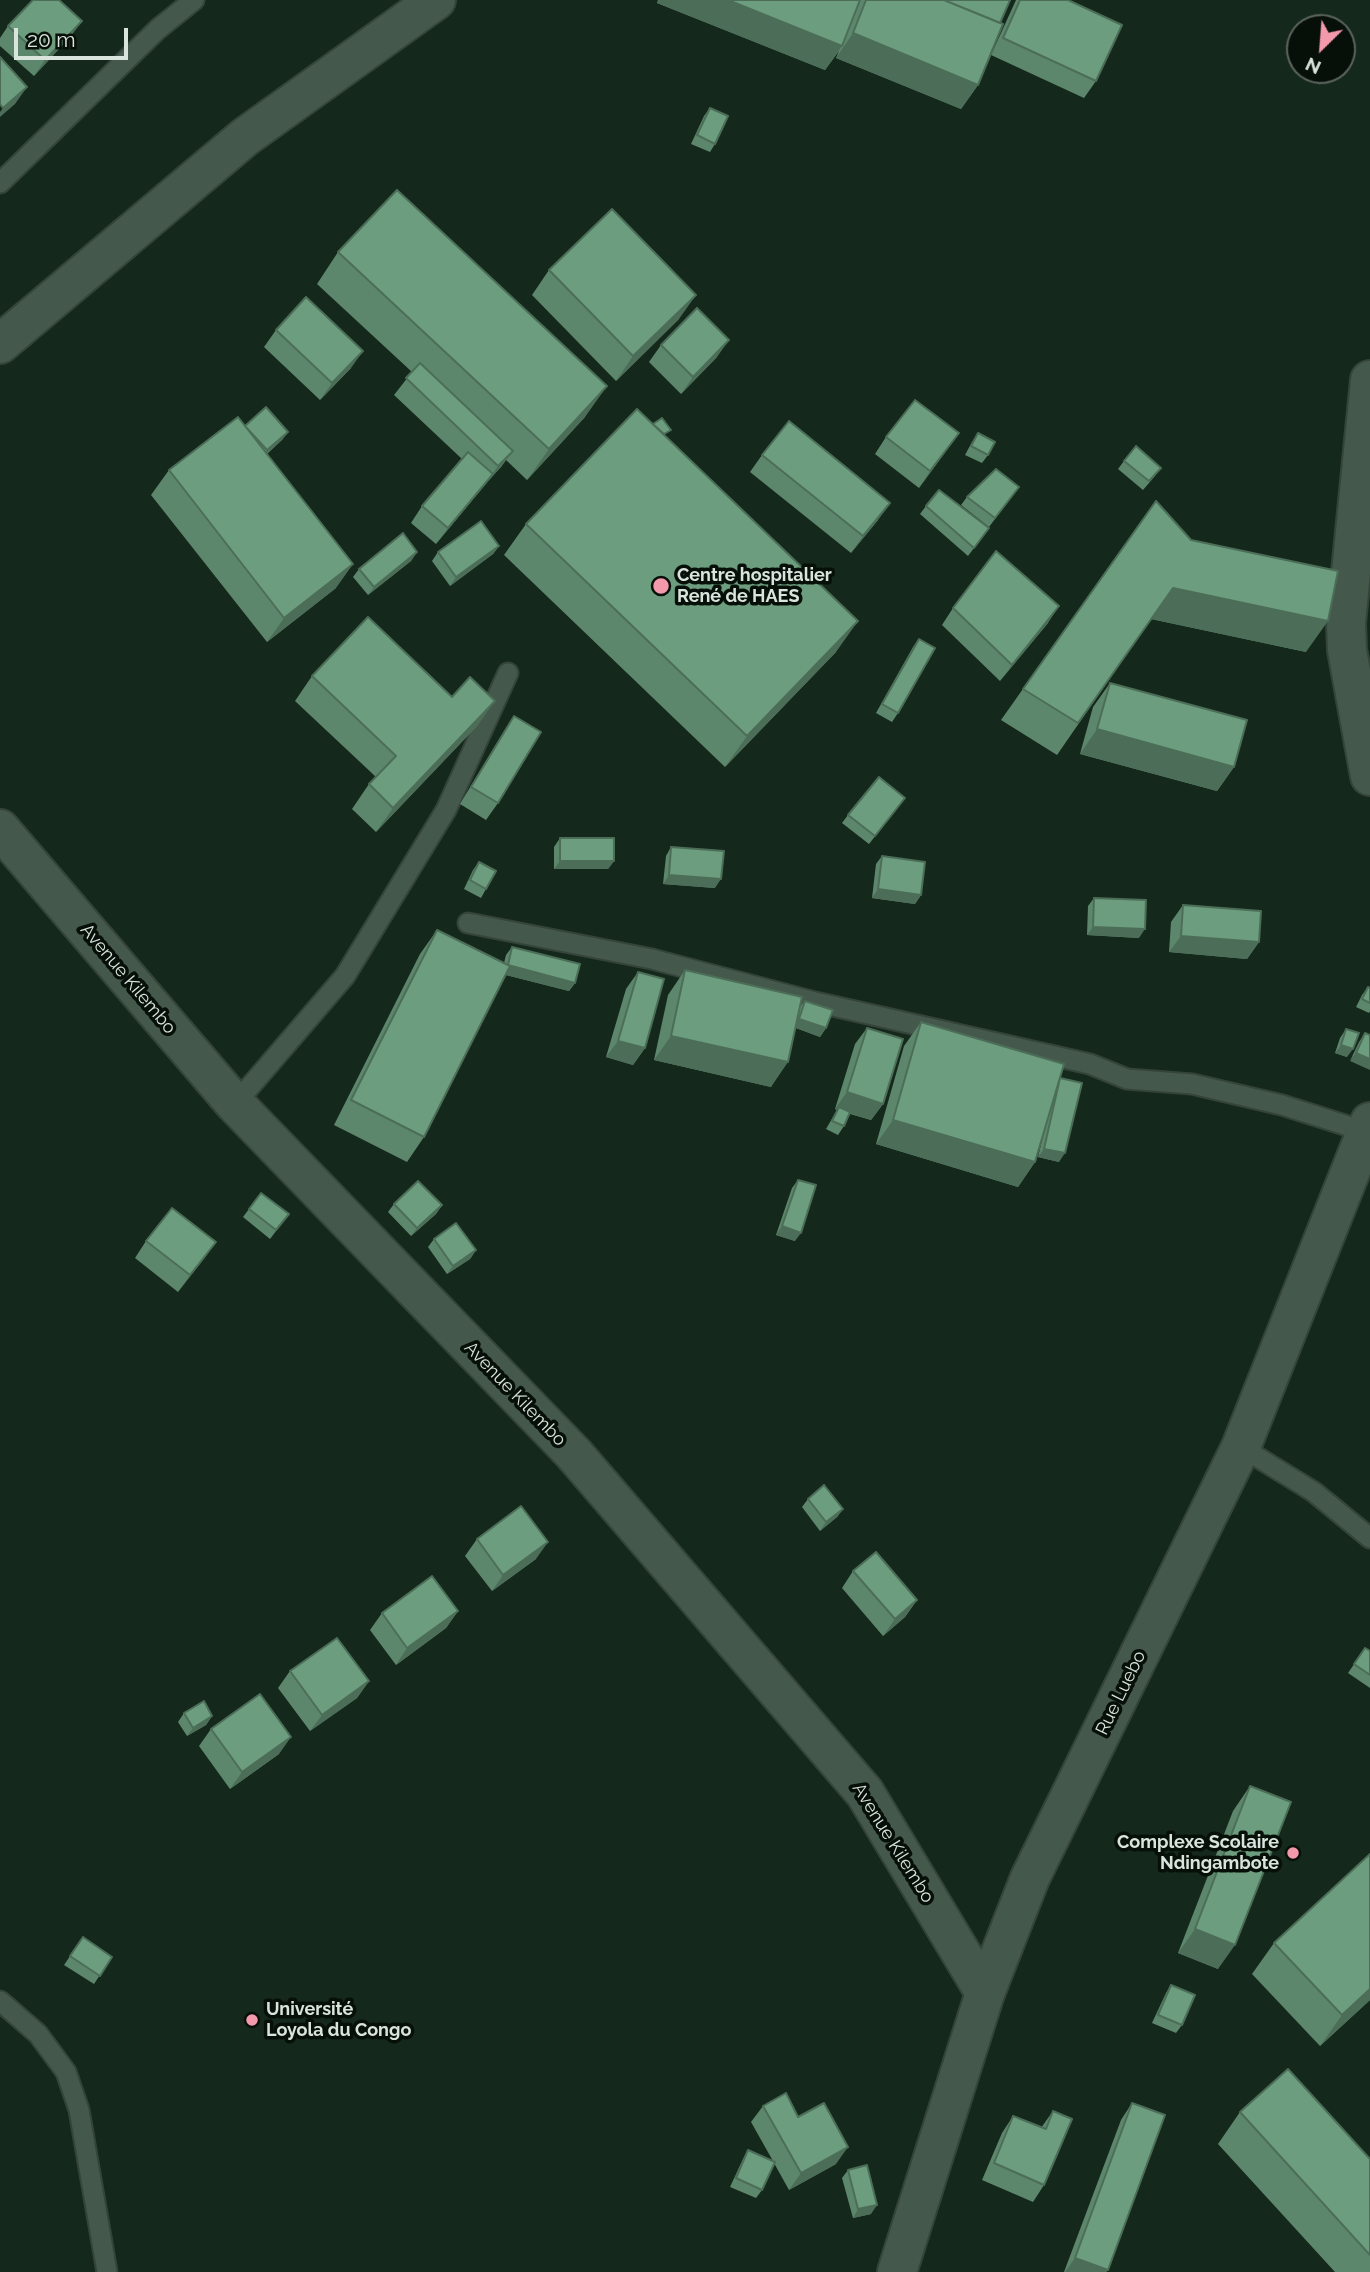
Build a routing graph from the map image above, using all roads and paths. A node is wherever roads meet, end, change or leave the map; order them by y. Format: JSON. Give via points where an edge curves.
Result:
{"nodes":[{"id":1,"x":194,"y":0,"type":"edge"},
{"id":2,"x":436,"y":0,"type":"edge"},
{"id":3,"x":0,"y":183,"type":"edge"},
{"id":4,"x":0,"y":344,"type":"edge"},
{"id":5,"x":1370,"y":380,"type":"edge"},
{"id":6,"x":508,"y":673,"type":"dead end"},
{"id":7,"x":1370,"y":776,"type":"edge"},
{"id":8,"x":0,"y":829,"type":"edge"},
{"id":9,"x":468,"y":923,"type":"dead end"},
{"id":10,"x":235,"y":1104,"type":"junction"},
{"id":11,"x":1368,"y":1127,"type":"edge"},
{"id":12,"x":1241,"y":1447,"type":"junction"},
{"id":13,"x":1370,"y":1538,"type":"edge"},
{"id":14,"x":985,"y":1993,"type":"junction"},
{"id":15,"x":0,"y":2001,"type":"edge"},
{"id":16,"x":107,"y":2272,"type":"edge"},
{"id":17,"x":897,"y":2272,"type":"edge"}],
"edges":[{"from":1,"to":3,"type":"lane","via":[[158,29]]},
{"from":2,"to":4,"type":"street","via":[[245,137]]},
{"from":5,"to":7,"type":"street","via":[[1346,623]]},
{"from":6,"to":10,"type":"lane","via":[[446,810],[345,976]]},
{"from":8,"to":10,"type":"street","name":"Avenue Kilembo"},
{"from":9,"to":11,"type":"lane","via":[[652,959],[815,1002],[1044,1053],[1127,1079],[1192,1084]]},
{"from":10,"to":14,"type":"street","name":"Avenue Kilembo","via":[[574,1454],[865,1793]]},
{"from":11,"to":12,"type":"street","name":"Rue Luebo"},
{"from":12,"to":13,"type":"lane","via":[[1314,1492]]},
{"from":12,"to":14,"type":"street","name":"Rue Luebo","via":[[1030,1878]]},
{"from":14,"to":17,"type":"street","name":"Rue Luebo"},
{"from":15,"to":16,"type":"lane","via":[[38,2034],[66,2071],[79,2110]]}]}
